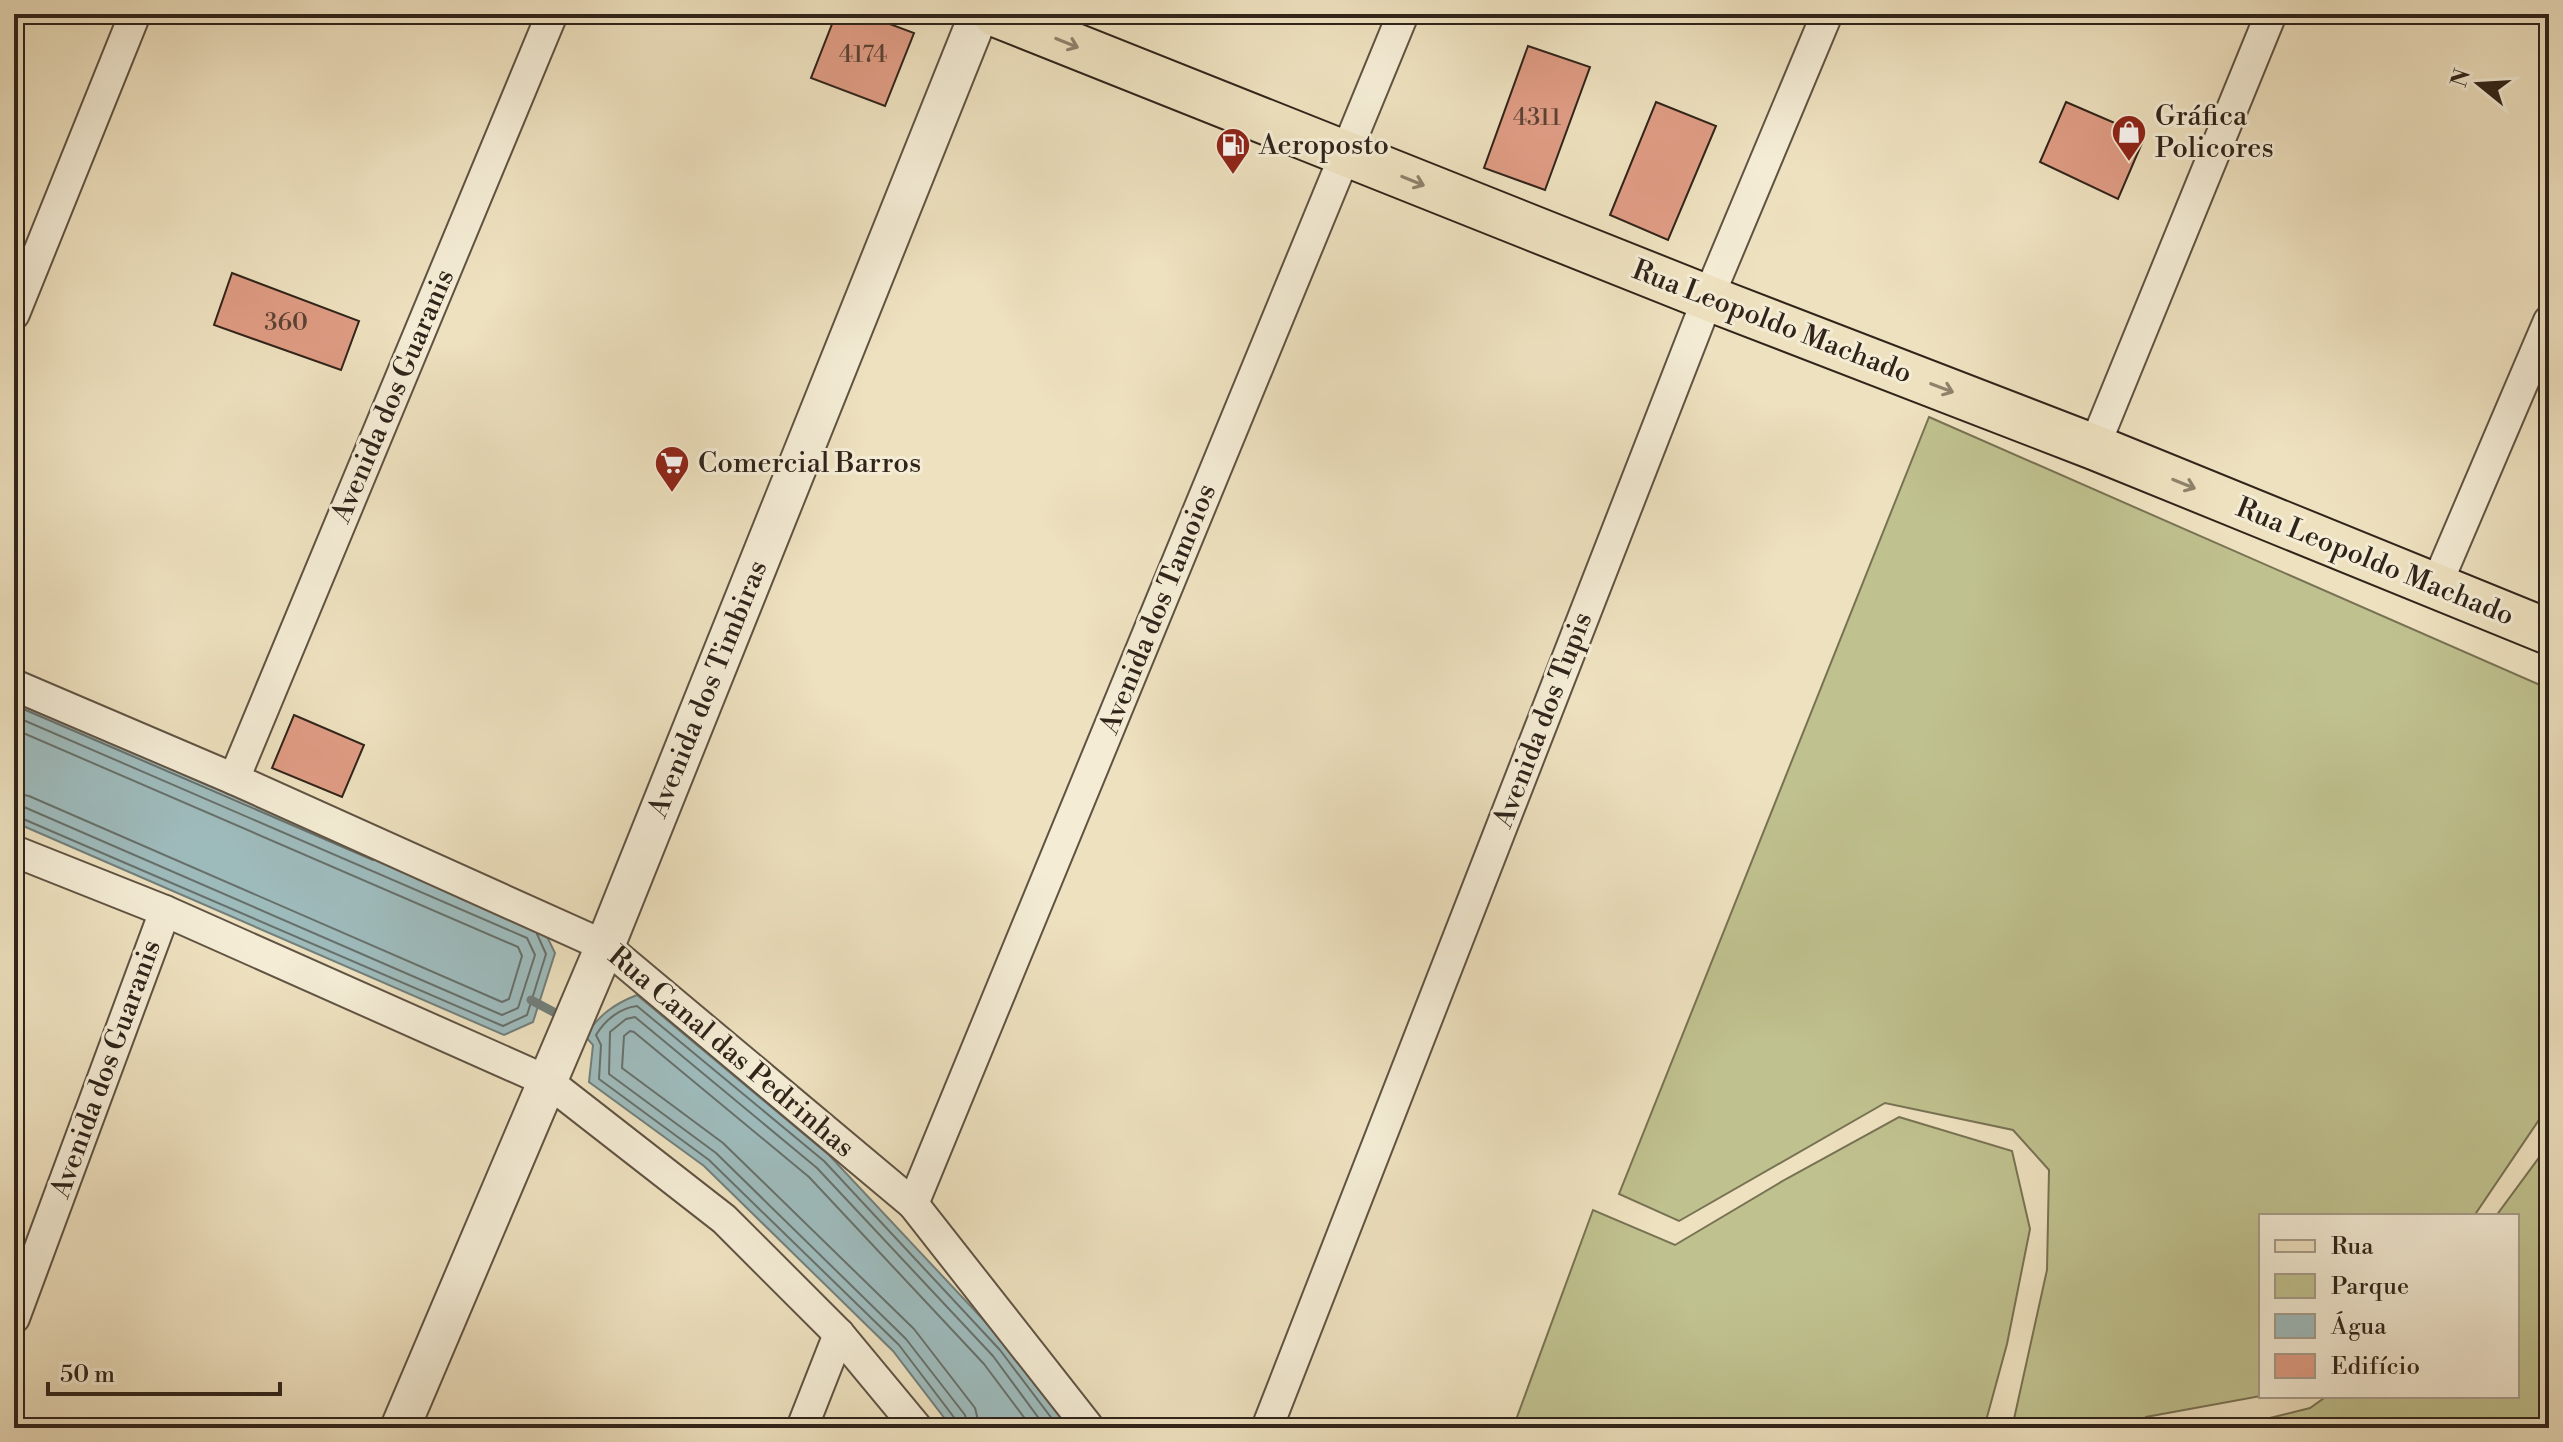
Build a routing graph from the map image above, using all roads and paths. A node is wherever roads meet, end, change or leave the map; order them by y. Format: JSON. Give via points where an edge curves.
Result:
{"nodes":[{"id":1,"x":135,"y":14,"type":"edge"},
{"id":2,"x":552,"y":14,"type":"edge"},
{"id":3,"x":979,"y":14,"type":"edge"},
{"id":4,"x":995,"y":14,"type":"edge"},
{"id":5,"x":1403,"y":14,"type":"edge"},
{"id":6,"x":1827,"y":14,"type":"edge"},
{"id":7,"x":2271,"y":14,"type":"edge"},
{"id":8,"x":1345,"y":154,"type":"junction"},
{"id":9,"x":1708,"y":298,"type":"junction"},
{"id":10,"x":14,"y":314,"type":"edge"},
{"id":11,"x":2549,"y":321,"type":"edge"},
{"id":12,"x":2094,"y":447,"type":"junction"},
{"id":13,"x":2435,"y":588,"type":"junction"},
{"id":14,"x":2549,"y":632,"type":"edge"},
{"id":15,"x":14,"y":685,"type":"edge"},
{"id":16,"x":234,"y":779,"type":"junction"},
{"id":17,"x":14,"y":851,"type":"edge"},
{"id":18,"x":165,"y":911,"type":"junction"},
{"id":19,"x":600,"y":958,"type":"junction"},
{"id":20,"x":552,"y":1069,"type":"junction"},
{"id":21,"x":913,"y":1204,"type":"junction"},
{"id":22,"x":14,"y":1318,"type":"edge"},
{"id":23,"x":839,"y":1334,"type":"junction"},
{"id":24,"x":430,"y":1361,"type":"junction"},
{"id":25,"x":400,"y":1428,"type":"edge"},
{"id":26,"x":407,"y":1428,"type":"edge"},
{"id":27,"x":802,"y":1428,"type":"edge"},
{"id":28,"x":917,"y":1428,"type":"edge"},
{"id":29,"x":1089,"y":1428,"type":"edge"},
{"id":30,"x":1267,"y":1428,"type":"edge"}],
"edges":[{"from":1,"to":10,"type":"street"},
{"from":2,"to":16,"type":"street","name":"Avenida dos Guaranis"},
{"from":3,"to":19,"type":"street","name":"Avenida dos Timbiras"},
{"from":4,"to":8,"type":"main road","name":"Rua Leopoldo Machado","one_way":true},
{"from":5,"to":8,"type":"street","name":"Avenida dos Tamoios"},
{"from":6,"to":9,"type":"street","name":"Avenida dos Tupis"},
{"from":7,"to":12,"type":"street"},
{"from":8,"to":9,"type":"main road","name":"Rua Leopoldo Machado","one_way":true},
{"from":8,"to":21,"type":"street","name":"Avenida dos Tamoios"},
{"from":9,"to":12,"type":"main road","name":"Rua Leopoldo Machado","one_way":true},
{"from":9,"to":30,"type":"street","name":"Avenida dos Tupis"},
{"from":11,"to":13,"type":"street"},
{"from":12,"to":13,"type":"main road","name":"Rua Leopoldo Machado","one_way":true},
{"from":13,"to":14,"type":"main road","name":"Rua Leopoldo Machado"},
{"from":15,"to":16,"type":"street","name":"Rua Canal das Pedrinhas"},
{"from":16,"to":19,"type":"street","name":"Rua Canal das Pedrinhas"},
{"from":17,"to":18,"type":"street"},
{"from":18,"to":20,"type":"street"},
{"from":18,"to":22,"type":"street","name":"Avenida dos Guaranis"},
{"from":19,"to":20,"type":"street","name":"Avenida dos Timbiras"},
{"from":19,"to":21,"type":"street","name":"Rua Canal das Pedrinhas"},
{"from":20,"to":23,"type":"street","via":[[724,1219]]},
{"from":20,"to":24,"type":"street","name":"Avenida dos Timbiras"},
{"from":21,"to":29,"type":"street","name":"Rua Canal das Pedrinhas"},
{"from":23,"to":27,"type":"street"},
{"from":23,"to":28,"type":"street"},
{"from":24,"to":25,"type":"street","name":"Avenida dos Timbiras"},
{"from":24,"to":26,"type":"street","name":"Avenida dos Timbiras"}]}
